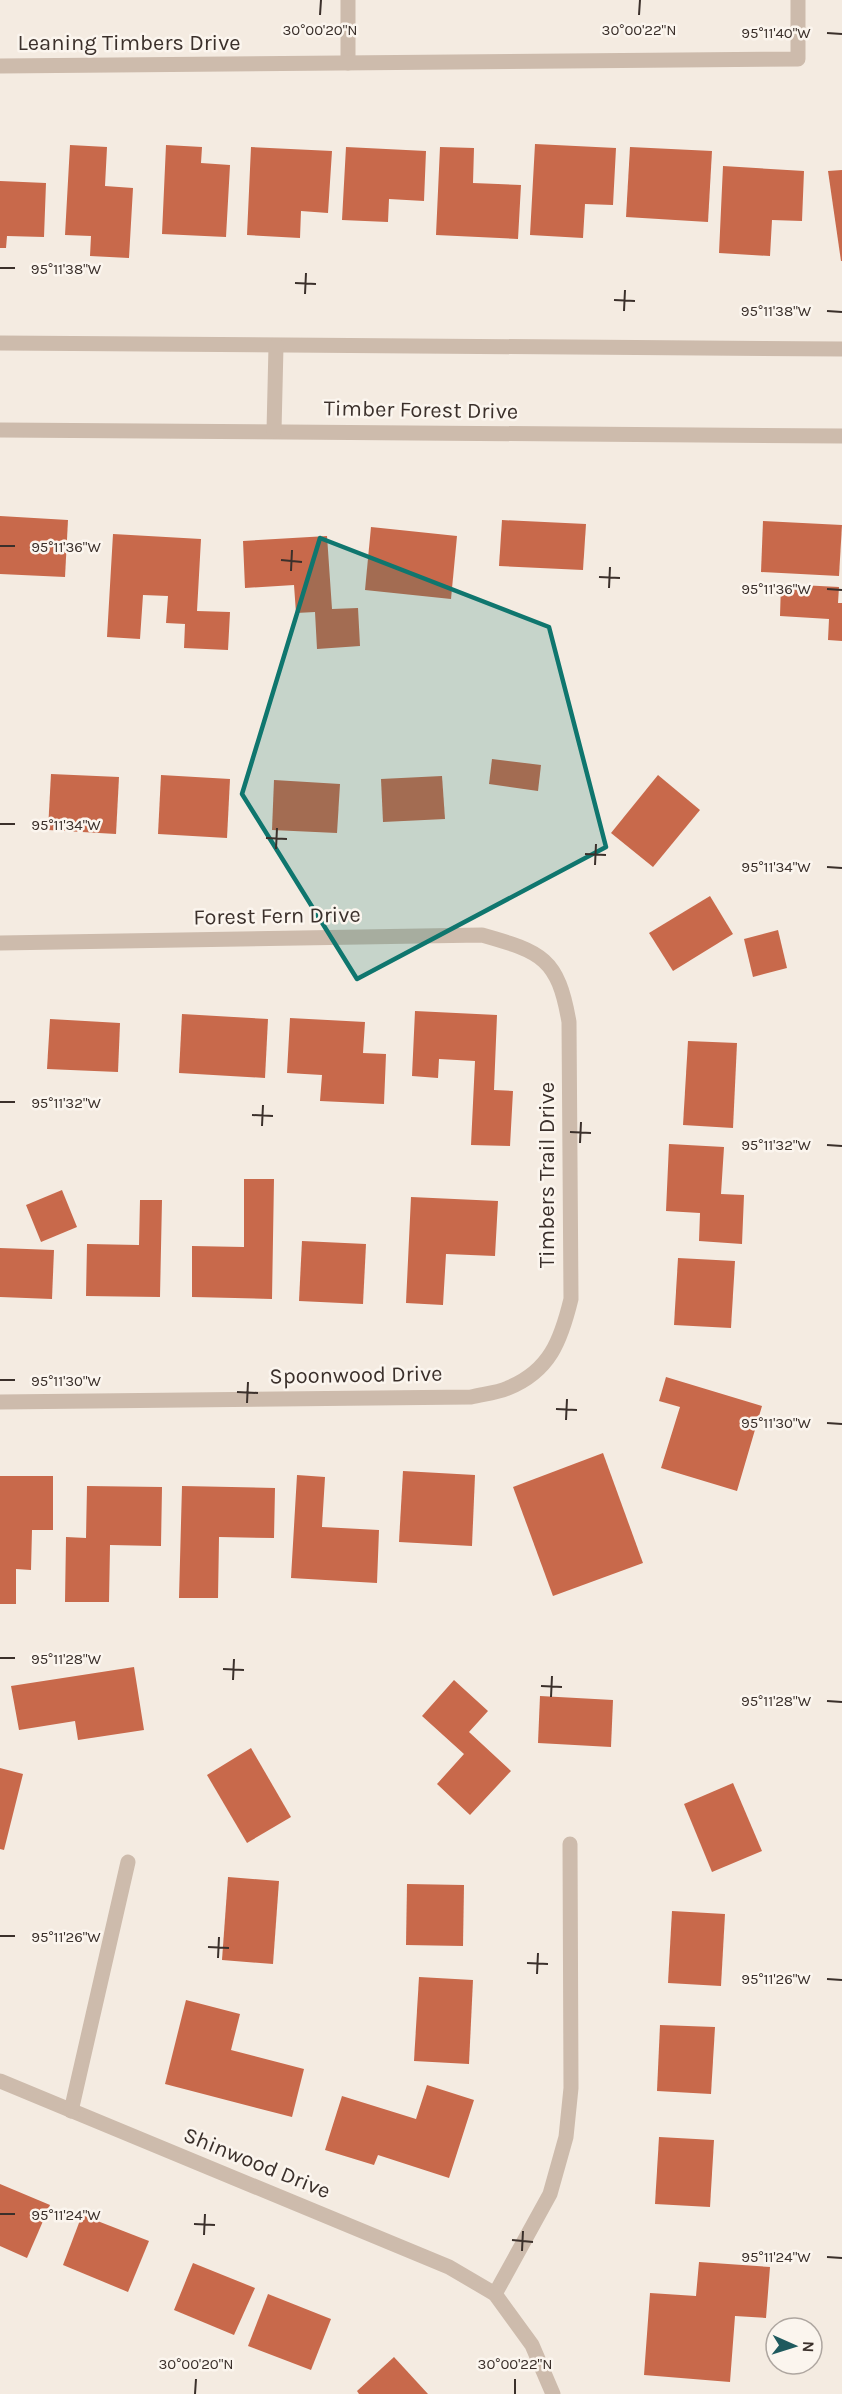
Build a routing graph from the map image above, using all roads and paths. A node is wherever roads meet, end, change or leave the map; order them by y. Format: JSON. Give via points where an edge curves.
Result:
{"nodes":[{"id":1,"x":348,"y":0,"type":"edge"},
{"id":2,"x":798,"y":0,"type":"edge"},
{"id":3,"x":348,"y":63,"type":"junction"},
{"id":4,"x":0,"y":66,"type":"edge"},
{"id":5,"x":0,"y":343,"type":"edge"},
{"id":6,"x":276,"y":346,"type":"junction"},
{"id":7,"x":842,"y":348,"type":"edge"},
{"id":8,"x":0,"y":430,"type":"edge"},
{"id":9,"x":274,"y":431,"type":"junction"},
{"id":10,"x":842,"y":436,"type":"edge"},
{"id":11,"x":0,"y":943,"type":"edge"},
{"id":12,"x":549,"y":962,"type":"joint"},
{"id":13,"x":528,"y":1378,"type":"joint"},
{"id":14,"x":0,"y":1401,"type":"edge"},
{"id":15,"x":570,"y":1844,"type":"dead end"},
{"id":16,"x":128,"y":1862,"type":"dead end"},
{"id":17,"x":0,"y":2081,"type":"edge"},
{"id":18,"x":71,"y":2111,"type":"junction"},
{"id":19,"x":495,"y":2294,"type":"junction"},
{"id":20,"x":553,"y":2394,"type":"edge"}],
"edges":[{"from":1,"to":3,"type":"street"},
{"from":2,"to":3,"type":"street","name":"Leaning Timbers Drive","via":[[798,59]]},
{"from":3,"to":4,"type":"street","name":"Leaning Timbers Drive"},
{"from":5,"to":6,"type":"street"},
{"from":6,"to":7,"type":"street"},
{"from":6,"to":9,"type":"street"},
{"from":8,"to":9,"type":"street","name":"Timber Forest Drive"},
{"from":9,"to":10,"type":"street","name":"Timber Forest Drive"},
{"from":11,"to":12,"type":"street","name":"Forest Fern Drive","via":[[482,935],[517,945]]},
{"from":12,"to":13,"type":"street","name":"Timbers Trail Drive","via":[[564,993],[569,1022],[571,1299],[553,1353]]},
{"from":13,"to":14,"type":"street","name":"Spoonwood Drive","via":[[507,1389],[471,1397]]},
{"from":15,"to":19,"type":"street","via":[[572,2088],[566,2137],[550,2194]]},
{"from":16,"to":18,"type":"street"},
{"from":17,"to":18,"type":"street","name":"Shinwood Drive"},
{"from":18,"to":19,"type":"street","name":"Shinwood Drive","via":[[449,2267]]},
{"from":19,"to":20,"type":"street","via":[[532,2344]]}]}
